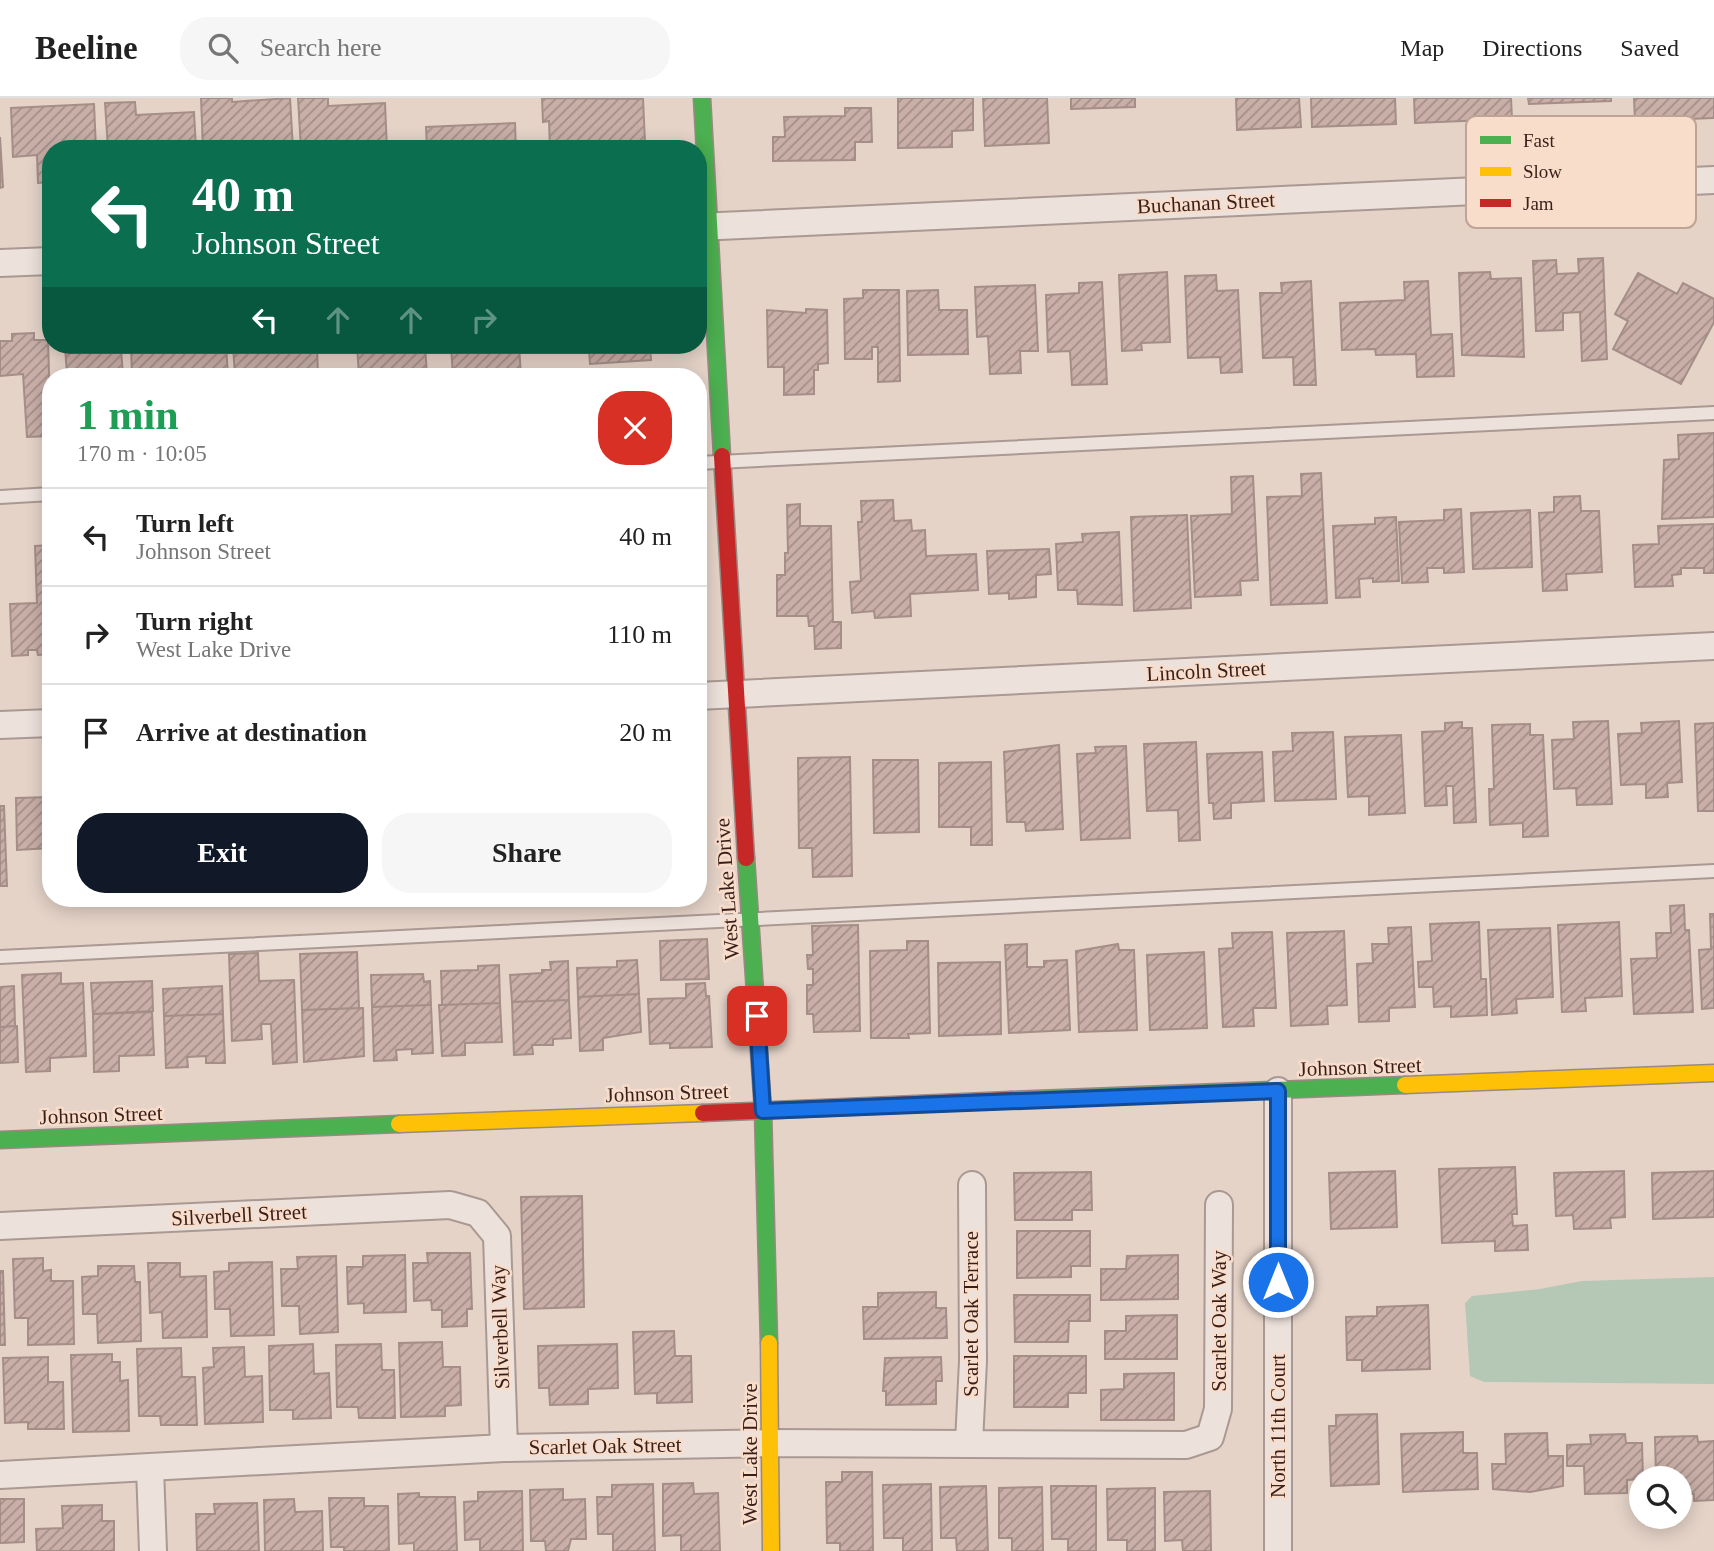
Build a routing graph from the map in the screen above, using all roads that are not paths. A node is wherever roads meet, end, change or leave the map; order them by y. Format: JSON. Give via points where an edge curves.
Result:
{"nodes":[{"id":1,"x":702,"y":98,"type":"edge"},
{"id":2,"x":703,"y":140,"type":"edge"},
{"id":3,"x":1714,"y":180,"type":"edge"},
{"id":4,"x":1696,"y":181,"type":"edge"},
{"id":5,"x":1466,"y":191,"type":"edge"},
{"id":6,"x":707,"y":226,"type":"edge"},
{"id":7,"x":42,"y":261,"type":"edge"},
{"id":8,"x":0,"y":263,"type":"edge"},
{"id":9,"x":707,"y":265,"type":"edge"},
{"id":10,"x":1714,"y":413,"type":"edge"},
{"id":11,"x":722,"y":461,"type":"junction"},
{"id":12,"x":707,"y":462,"type":"edge"},
{"id":13,"x":42,"y":495,"type":"edge"},
{"id":14,"x":0,"y":497,"type":"edge"},
{"id":15,"x":1714,"y":646,"type":"edge"},
{"id":16,"x":735,"y":694,"type":"junction"},
{"id":17,"x":707,"y":696,"type":"edge"},
{"id":18,"x":42,"y":723,"type":"edge"},
{"id":19,"x":0,"y":725,"type":"edge"},
{"id":20,"x":1714,"y":871,"type":"edge"},
{"id":21,"x":750,"y":919,"type":"junction"},
{"id":22,"x":0,"y":957,"type":"edge"},
{"id":23,"x":1714,"y":1073,"type":"edge"},
{"id":24,"x":1278,"y":1091,"type":"junction"},
{"id":25,"x":763,"y":1111,"type":"junction"},
{"id":26,"x":0,"y":1140,"type":"edge"},
{"id":27,"x":972,"y":1185,"type":"dead end"},
{"id":28,"x":1219,"y":1205,"type":"dead end"},
{"id":29,"x":478,"y":1213,"type":"joint"},
{"id":30,"x":0,"y":1226,"type":"edge"},
{"id":31,"x":1210,"y":1437,"type":"joint"},
{"id":32,"x":772,"y":1443,"type":"junction"},
{"id":33,"x":969,"y":1443,"type":"junction"},
{"id":34,"x":504,"y":1448,"type":"junction"},
{"id":35,"x":150,"y":1468,"type":"junction"},
{"id":36,"x":0,"y":1475,"type":"edge"},
{"id":37,"x":153,"y":1551,"type":"edge"},
{"id":38,"x":771,"y":1551,"type":"edge"},
{"id":39,"x":1278,"y":1551,"type":"edge"}],
"edges":[{"from":1,"to":2,"type":"street","name":"West Lake Drive"},
{"from":3,"to":4,"type":"street","name":"Buchanan Street"},
{"from":5,"to":6,"type":"street","name":"Buchanan Street"},
{"from":7,"to":8,"type":"street"},
{"from":9,"to":11,"type":"street","name":"West Lake Drive"},
{"from":10,"to":11,"type":"lane"},
{"from":11,"to":12,"type":"lane"},
{"from":11,"to":16,"type":"street","name":"West Lake Drive"},
{"from":13,"to":14,"type":"lane"},
{"from":15,"to":16,"type":"street","name":"Lincoln Street"},
{"from":16,"to":17,"type":"street","name":"Lincoln Street"},
{"from":16,"to":21,"type":"street","name":"West Lake Drive"},
{"from":18,"to":19,"type":"street"},
{"from":20,"to":21,"type":"lane"},
{"from":21,"to":22,"type":"lane"},
{"from":21,"to":25,"type":"street","name":"West Lake Drive"},
{"from":23,"to":24,"type":"street","name":"Johnson Street"},
{"from":24,"to":25,"type":"street","name":"Johnson Street"},
{"from":24,"to":39,"type":"street","name":"North 11th Court"},
{"from":25,"to":26,"type":"street","name":"Johnson Street"},
{"from":25,"to":32,"type":"street","name":"West Lake Drive"},
{"from":27,"to":33,"type":"street","name":"Scarlet Oak Terrace"},
{"from":28,"to":31,"type":"street","name":"Scarlet Oak Way","via":[[1218,1409]]},
{"from":29,"to":30,"type":"street","name":"Silverbell Street","via":[[450,1205]]},
{"from":29,"to":34,"type":"street","name":"Silverbell Way","via":[[497,1236]]},
{"from":31,"to":33,"type":"street","name":"Scarlet Oak Street","via":[[1186,1444]]},
{"from":32,"to":33,"type":"street","name":"Scarlet Oak Street"},
{"from":32,"to":34,"type":"street","name":"Scarlet Oak Street"},
{"from":32,"to":38,"type":"street","name":"West Lake Drive"},
{"from":34,"to":35,"type":"street","name":"Scarlet Oak Street"},
{"from":35,"to":36,"type":"street","name":"Scarlet Oak Street"},
{"from":35,"to":37,"type":"street"}]}
